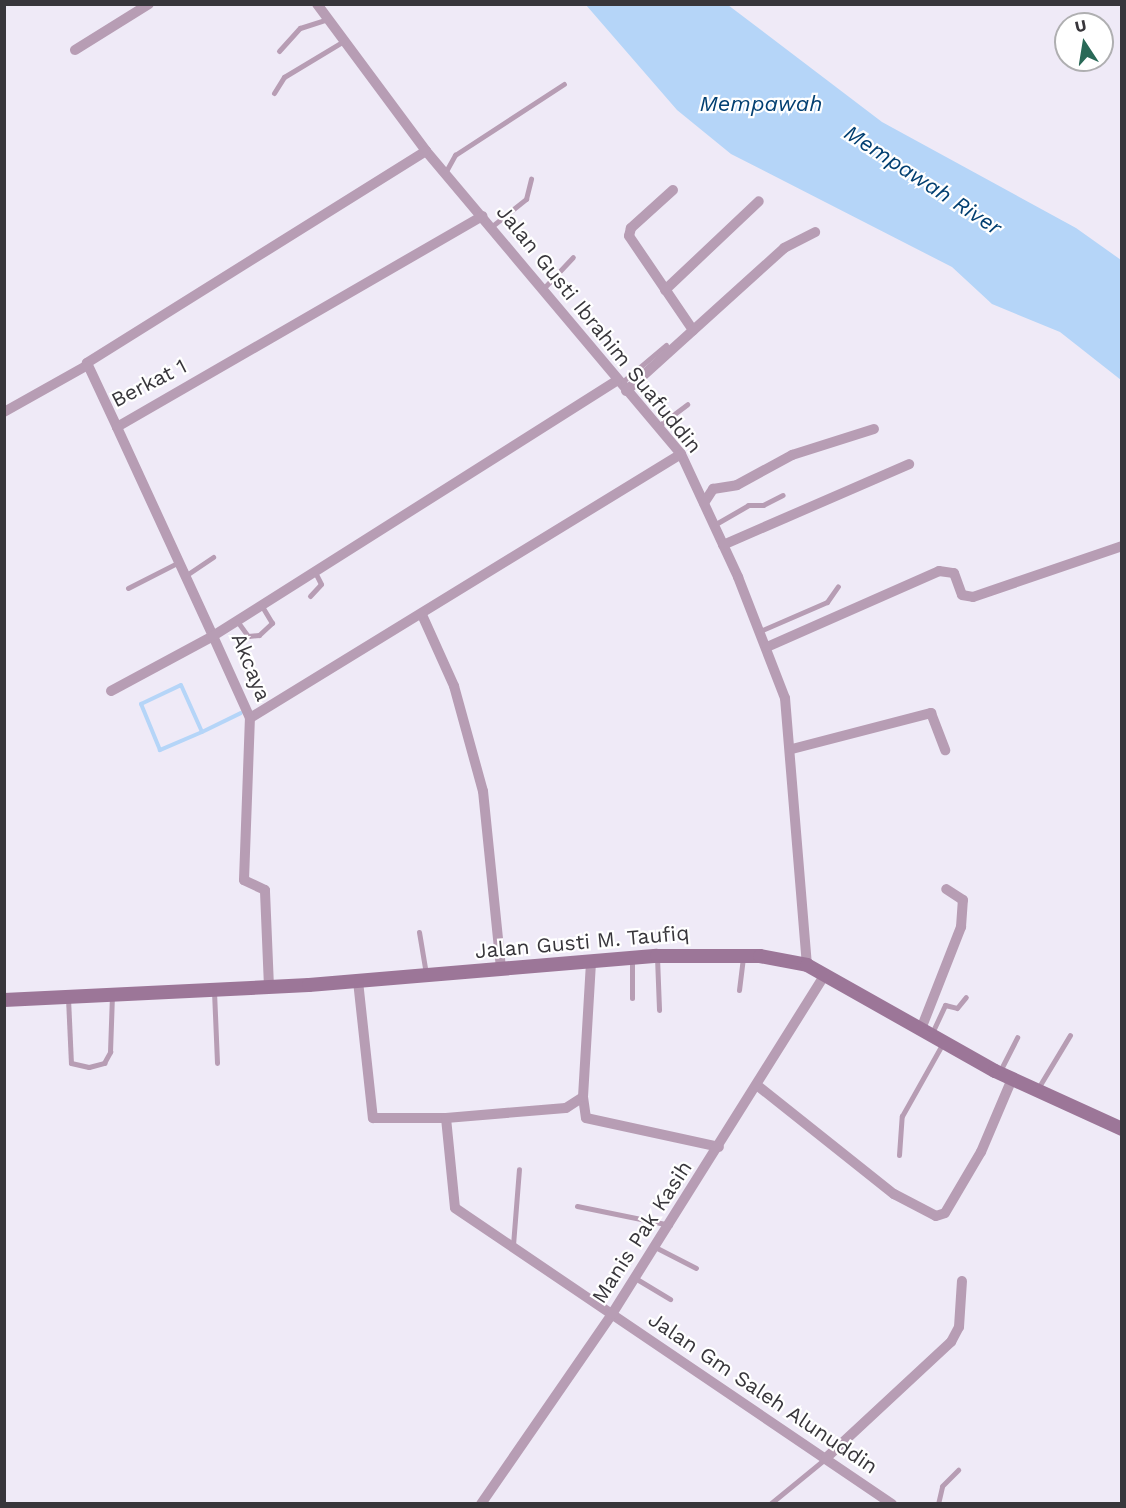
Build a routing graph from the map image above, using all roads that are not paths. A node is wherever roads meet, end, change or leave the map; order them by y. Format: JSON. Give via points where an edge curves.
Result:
{"nodes":[{"id":1,"x":149,"y":4,"type":"edge"},
{"id":2,"x":317,"y":4,"type":"edge"},
{"id":3,"x":328,"y":19,"type":"junction"},
{"id":4,"x":344,"y":41,"type":"junction"},
{"id":5,"x":75,"y":50,"type":"dead end"},
{"id":6,"x":279,"y":51,"type":"dead end"},
{"id":7,"x":564,"y":84,"type":"dead end"},
{"id":8,"x":274,"y":93,"type":"dead end"},
{"id":9,"x":426,"y":151,"type":"junction"},
{"id":10,"x":445,"y":173,"type":"junction"},
{"id":11,"x":531,"y":179,"type":"dead end"},
{"id":12,"x":673,"y":190,"type":"dead end"},
{"id":13,"x":759,"y":201,"type":"dead end"},
{"id":14,"x":483,"y":216,"type":"junction"},
{"id":15,"x":491,"y":227,"type":"junction"},
{"id":16,"x":814,"y":232,"type":"dead end"},
{"id":17,"x":573,"y":257,"type":"dead end"},
{"id":18,"x":543,"y":290,"type":"junction"},
{"id":19,"x":665,"y":290,"type":"junction"},
{"id":20,"x":693,"y":330,"type":"junction"},
{"id":21,"x":666,"y":345,"type":"dead end"},
{"id":22,"x":86,"y":366,"type":"junction"},
{"id":23,"x":621,"y":386,"type":"junction"},
{"id":24,"x":687,"y":404,"type":"dead end"},
{"id":25,"x":4,"y":412,"type":"edge"},
{"id":26,"x":117,"y":427,"type":"junction"},
{"id":27,"x":657,"y":427,"type":"junction"},
{"id":28,"x":874,"y":429,"type":"dead end"},
{"id":29,"x":681,"y":454,"type":"junction"},
{"id":30,"x":909,"y":464,"type":"dead end"},
{"id":31,"x":783,"y":495,"type":"dead end"},
{"id":32,"x":704,"y":503,"type":"junction"},
{"id":33,"x":714,"y":525,"type":"junction"},
{"id":34,"x":723,"y":545,"type":"junction"},
{"id":35,"x":1122,"y":546,"type":"edge"},
{"id":36,"x":213,"y":557,"type":"dead end"},
{"id":37,"x":179,"y":562,"type":"junction"},
{"id":38,"x":315,"y":572,"type":"junction"},
{"id":39,"x":185,"y":576,"type":"junction"},
{"id":40,"x":838,"y":586,"type":"dead end"},
{"id":41,"x":128,"y":588,"type":"dead end"},
{"id":42,"x":310,"y":597,"type":"dead end"},
{"id":43,"x":261,"y":606,"type":"junction"},
{"id":44,"x":423,"y":617,"type":"junction"},
{"id":45,"x":237,"y":621,"type":"junction"},
{"id":46,"x":760,"y":631,"type":"junction"},
{"id":47,"x":213,"y":636,"type":"junction"},
{"id":48,"x":767,"y":647,"type":"junction"},
{"id":49,"x":111,"y":691,"type":"dead end"},
{"id":50,"x":250,"y":718,"type":"junction"},
{"id":51,"x":792,"y":749,"type":"junction"},
{"id":52,"x":945,"y":750,"type":"dead end"},
{"id":53,"x":945,"y":889,"type":"dead end"},
{"id":54,"x":419,"y":932,"type":"dead end"},
{"id":55,"x":743,"y":954,"type":"junction"},
{"id":56,"x":657,"y":956,"type":"junction"},
{"id":57,"x":632,"y":958,"type":"junction"},
{"id":58,"x":591,"y":961,"type":"junction"},
{"id":59,"x":807,"y":965,"type":"junction"},
{"id":60,"x":501,"y":969,"type":"junction"},
{"id":61,"x":426,"y":975,"type":"junction"},
{"id":62,"x":825,"y":975,"type":"junction"},
{"id":63,"x":358,"y":981,"type":"junction"},
{"id":64,"x":269,"y":987,"type":"junction"},
{"id":65,"x":214,"y":990,"type":"junction"},
{"id":66,"x":739,"y":990,"type":"dead end"},
{"id":67,"x":112,"y":995,"type":"junction"},
{"id":68,"x":68,"y":997,"type":"junction"},
{"id":69,"x":966,"y":997,"type":"dead end"},
{"id":70,"x":632,"y":998,"type":"dead end"},
{"id":71,"x":4,"y":1000,"type":"edge"},
{"id":72,"x":659,"y":1010,"type":"dead end"},
{"id":73,"x":926,"y":1032,"type":"junction"},
{"id":74,"x":1070,"y":1035,"type":"dead end"},
{"id":75,"x":1017,"y":1036,"type":"dead end"},
{"id":76,"x":944,"y":1042,"type":"junction"},
{"id":77,"x":217,"y":1063,"type":"dead end"},
{"id":78,"x":1005,"y":1076,"type":"junction"},
{"id":79,"x":758,"y":1086,"type":"junction"},
{"id":80,"x":1037,"y":1091,"type":"junction"},
{"id":81,"x":583,"y":1097,"type":"junction"},
{"id":82,"x":446,"y":1118,"type":"junction"},
{"id":83,"x":1122,"y":1129,"type":"edge"},
{"id":84,"x":719,"y":1148,"type":"junction"},
{"id":85,"x":899,"y":1155,"type":"dead end"},
{"id":86,"x":519,"y":1169,"type":"dead end"},
{"id":87,"x":577,"y":1206,"type":"dead end"},
{"id":88,"x":670,"y":1225,"type":"junction"},
{"id":89,"x":513,"y":1245,"type":"junction"},
{"id":90,"x":655,"y":1247,"type":"junction"},
{"id":91,"x":696,"y":1268,"type":"dead end"},
{"id":92,"x":635,"y":1278,"type":"junction"},
{"id":93,"x":962,"y":1281,"type":"dead end"},
{"id":94,"x":670,"y":1299,"type":"dead end"},
{"id":95,"x":612,"y":1314,"type":"junction"},
{"id":96,"x":826,"y":1458,"type":"junction"},
{"id":97,"x":958,"y":1470,"type":"dead end"},
{"id":98,"x":481,"y":1503,"type":"edge"},
{"id":99,"x":770,"y":1503,"type":"edge"},
{"id":100,"x":892,"y":1503,"type":"edge"},
{"id":101,"x":938,"y":1503,"type":"edge"}],
"edges":[{"from":1,"to":5,"type":"street"},
{"from":2,"to":3,"type":"street","name":"Jalan Gusti Ibrahim Suafuddin"},
{"from":3,"to":4,"type":"street","name":"Jalan Gusti Ibrahim Suafuddin"},
{"from":3,"to":6,"type":"lane","via":[[300,28]]},
{"from":4,"to":8,"type":"lane","via":[[279,81]]},
{"from":4,"to":9,"type":"street","name":"Jalan Gusti Ibrahim Suafuddin"},
{"from":7,"to":10,"type":"lane","via":[[455,155]]},
{"from":9,"to":10,"type":"street","name":"Jalan Gusti Ibrahim Suafuddin"},
{"from":9,"to":22,"type":"street"},
{"from":10,"to":14,"type":"street","name":"Jalan Gusti Ibrahim Suafuddin"},
{"from":11,"to":15,"type":"lane","via":[[526,199]]},
{"from":12,"to":19,"type":"street","via":[[630,232]]},
{"from":13,"to":19,"type":"street"},
{"from":14,"to":15,"type":"street","name":"Jalan Gusti Ibrahim Suafuddin"},
{"from":14,"to":26,"type":"street","name":"Berkat 1"},
{"from":15,"to":18,"type":"street","name":"Jalan Gusti Ibrahim Suafuddin"},
{"from":16,"to":20,"type":"street","name":"Akcaya","via":[[784,248]]},
{"from":17,"to":18,"type":"lane"},
{"from":18,"to":23,"type":"street","name":"Jalan Gusti Ibrahim Suafuddin"},
{"from":19,"to":20,"type":"street"},
{"from":20,"to":23,"type":"street","name":"Akcaya"},
{"from":21,"to":23,"type":"lane"},
{"from":22,"to":25,"type":"street"},
{"from":22,"to":26,"type":"street","name":"Berkat 1"},
{"from":23,"to":27,"type":"street","name":"Jalan Gusti Ibrahim Suafuddin"},
{"from":23,"to":38,"type":"street","name":"Akcaya"},
{"from":24,"to":27,"type":"lane"},
{"from":26,"to":37,"type":"street"},
{"from":27,"to":29,"type":"street","name":"Jalan Gusti Ibrahim Suafuddin"},
{"from":28,"to":32,"type":"street","via":[[792,455],[737,485],[713,489]]},
{"from":29,"to":32,"type":"street","name":"Jalan Gusti Ibrahim Suafuddin"},
{"from":29,"to":44,"type":"street","name":"Akcaya"},
{"from":30,"to":34,"type":"street"},
{"from":31,"to":33,"type":"lane","via":[[763,506],[748,505]]},
{"from":32,"to":33,"type":"street","name":"Jalan Gusti Ibrahim Suafuddin"},
{"from":33,"to":34,"type":"street","name":"Jalan Gusti Ibrahim Suafuddin"},
{"from":34,"to":46,"type":"street","name":"Jalan Gusti Ibrahim Suafuddin"},
{"from":35,"to":48,"type":"street","via":[[973,597],[962,595],[954,573],[939,571]]},
{"from":36,"to":39,"type":"lane"},
{"from":37,"to":39,"type":"street"},
{"from":37,"to":41,"type":"lane"},
{"from":38,"to":42,"type":"lane","via":[[321,584]]},
{"from":38,"to":43,"type":"street","name":"Akcaya"},
{"from":39,"to":47,"type":"street"},
{"from":40,"to":46,"type":"lane","via":[[827,602]]},
{"from":43,"to":45,"type":"street","name":"Akcaya"},
{"from":43,"to":45,"type":"lane","via":[[272,622],[259,635],[248,636]]},
{"from":44,"to":50,"type":"street","name":"Akcaya"},
{"from":44,"to":60,"type":"street","via":[[458,696],[483,791]]},
{"from":45,"to":47,"type":"street","name":"Akcaya"},
{"from":46,"to":48,"type":"street","name":"Jalan Gusti Ibrahim Suafuddin"},
{"from":47,"to":49,"type":"street"},
{"from":47,"to":50,"type":"street","name":"Akcaya"},
{"from":48,"to":51,"type":"street","name":"Jalan Gusti Ibrahim Suafuddin","via":[[785,698]]},
{"from":50,"to":64,"type":"street","via":[[244,880],[265,890]]},
{"from":51,"to":52,"type":"street","via":[[931,713]]},
{"from":51,"to":59,"type":"street","name":"Jalan Gusti Ibrahim Suafuddin"},
{"from":53,"to":73,"type":"street","via":[[963,900],[962,927]]},
{"from":54,"to":61,"type":"lane"},
{"from":55,"to":56,"type":"main road","name":"Jalan Gusti M. Taufiq"},
{"from":55,"to":59,"type":"main road","name":"Jalan Gusti M. Taufiq"},
{"from":55,"to":66,"type":"lane"},
{"from":56,"to":57,"type":"main road","name":"Jalan Gusti M. Taufiq"},
{"from":56,"to":72,"type":"lane"},
{"from":57,"to":58,"type":"main road","name":"Jalan Gusti M. Taufiq"},
{"from":57,"to":70,"type":"lane"},
{"from":58,"to":60,"type":"main road","name":"Jalan Gusti M. Taufiq"},
{"from":58,"to":81,"type":"street"},
{"from":59,"to":62,"type":"main road","name":"Jalan Gusti M. Taufiq"},
{"from":60,"to":61,"type":"main road","name":"Jalan Gusti M. Taufiq"},
{"from":61,"to":63,"type":"main road","name":"Jalan Gusti M. Taufiq"},
{"from":62,"to":73,"type":"main road","name":"Jalan Gusti M. Taufiq"},
{"from":62,"to":79,"type":"street","name":"Manis Pak Kasih"},
{"from":63,"to":64,"type":"main road","name":"Jalan Gusti M. Taufiq"},
{"from":63,"to":82,"type":"street","via":[[373,1118]]},
{"from":64,"to":65,"type":"main road","name":"Jalan Gusti M. Taufiq"},
{"from":65,"to":67,"type":"main road","name":"Jalan Gusti M. Taufiq"},
{"from":65,"to":77,"type":"lane"},
{"from":67,"to":68,"type":"main road","name":"Jalan Gusti M. Taufiq"},
{"from":67,"to":68,"type":"lane","via":[[110,1052],[104,1063],[89,1067],[71,1063]]},
{"from":68,"to":71,"type":"main road","name":"Jalan Gusti M. Taufiq"},
{"from":69,"to":73,"type":"lane","via":[[957,1008],[945,1005]]},
{"from":73,"to":76,"type":"main road","name":"Jalan Gusti M. Taufiq"},
{"from":74,"to":80,"type":"lane"},
{"from":75,"to":78,"type":"lane"},
{"from":76,"to":78,"type":"main road","name":"Jalan Gusti M. Taufiq"},
{"from":76,"to":85,"type":"lane","via":[[902,1116]]},
{"from":78,"to":79,"type":"street","via":[[981,1152],[945,1213],[936,1216],[894,1194]]},
{"from":78,"to":80,"type":"main road","name":"Jalan Gusti M. Taufiq"},
{"from":79,"to":84,"type":"street","name":"Manis Pak Kasih"},
{"from":80,"to":83,"type":"main road","name":"Jalan Gusti M. Taufiq"},
{"from":81,"to":82,"type":"street","via":[[566,1108]]},
{"from":81,"to":84,"type":"street","via":[[585,1118]]},
{"from":82,"to":89,"type":"street","name":"Jalan Gm Saleh Alunuddin","via":[[454,1208]]},
{"from":84,"to":88,"type":"street","name":"Manis Pak Kasih"},
{"from":86,"to":89,"type":"lane"},
{"from":87,"to":88,"type":"lane"},
{"from":88,"to":90,"type":"street","name":"Manis Pak Kasih"},
{"from":89,"to":95,"type":"street","name":"Jalan Gm Saleh Alunuddin"},
{"from":90,"to":91,"type":"lane"},
{"from":90,"to":92,"type":"street","name":"Manis Pak Kasih"},
{"from":92,"to":94,"type":"lane"},
{"from":92,"to":95,"type":"street","name":"Manis Pak Kasih"},
{"from":93,"to":96,"type":"street","via":[[959,1327],[951,1342]]},
{"from":95,"to":96,"type":"street","name":"Jalan Gm Saleh Alunuddin"},
{"from":95,"to":98,"type":"street","name":"Manis Pak Kasih"},
{"from":96,"to":99,"type":"lane"},
{"from":96,"to":100,"type":"street","name":"Jalan Gm Saleh Alunuddin"},
{"from":97,"to":101,"type":"lane","via":[[942,1486]]}]}
